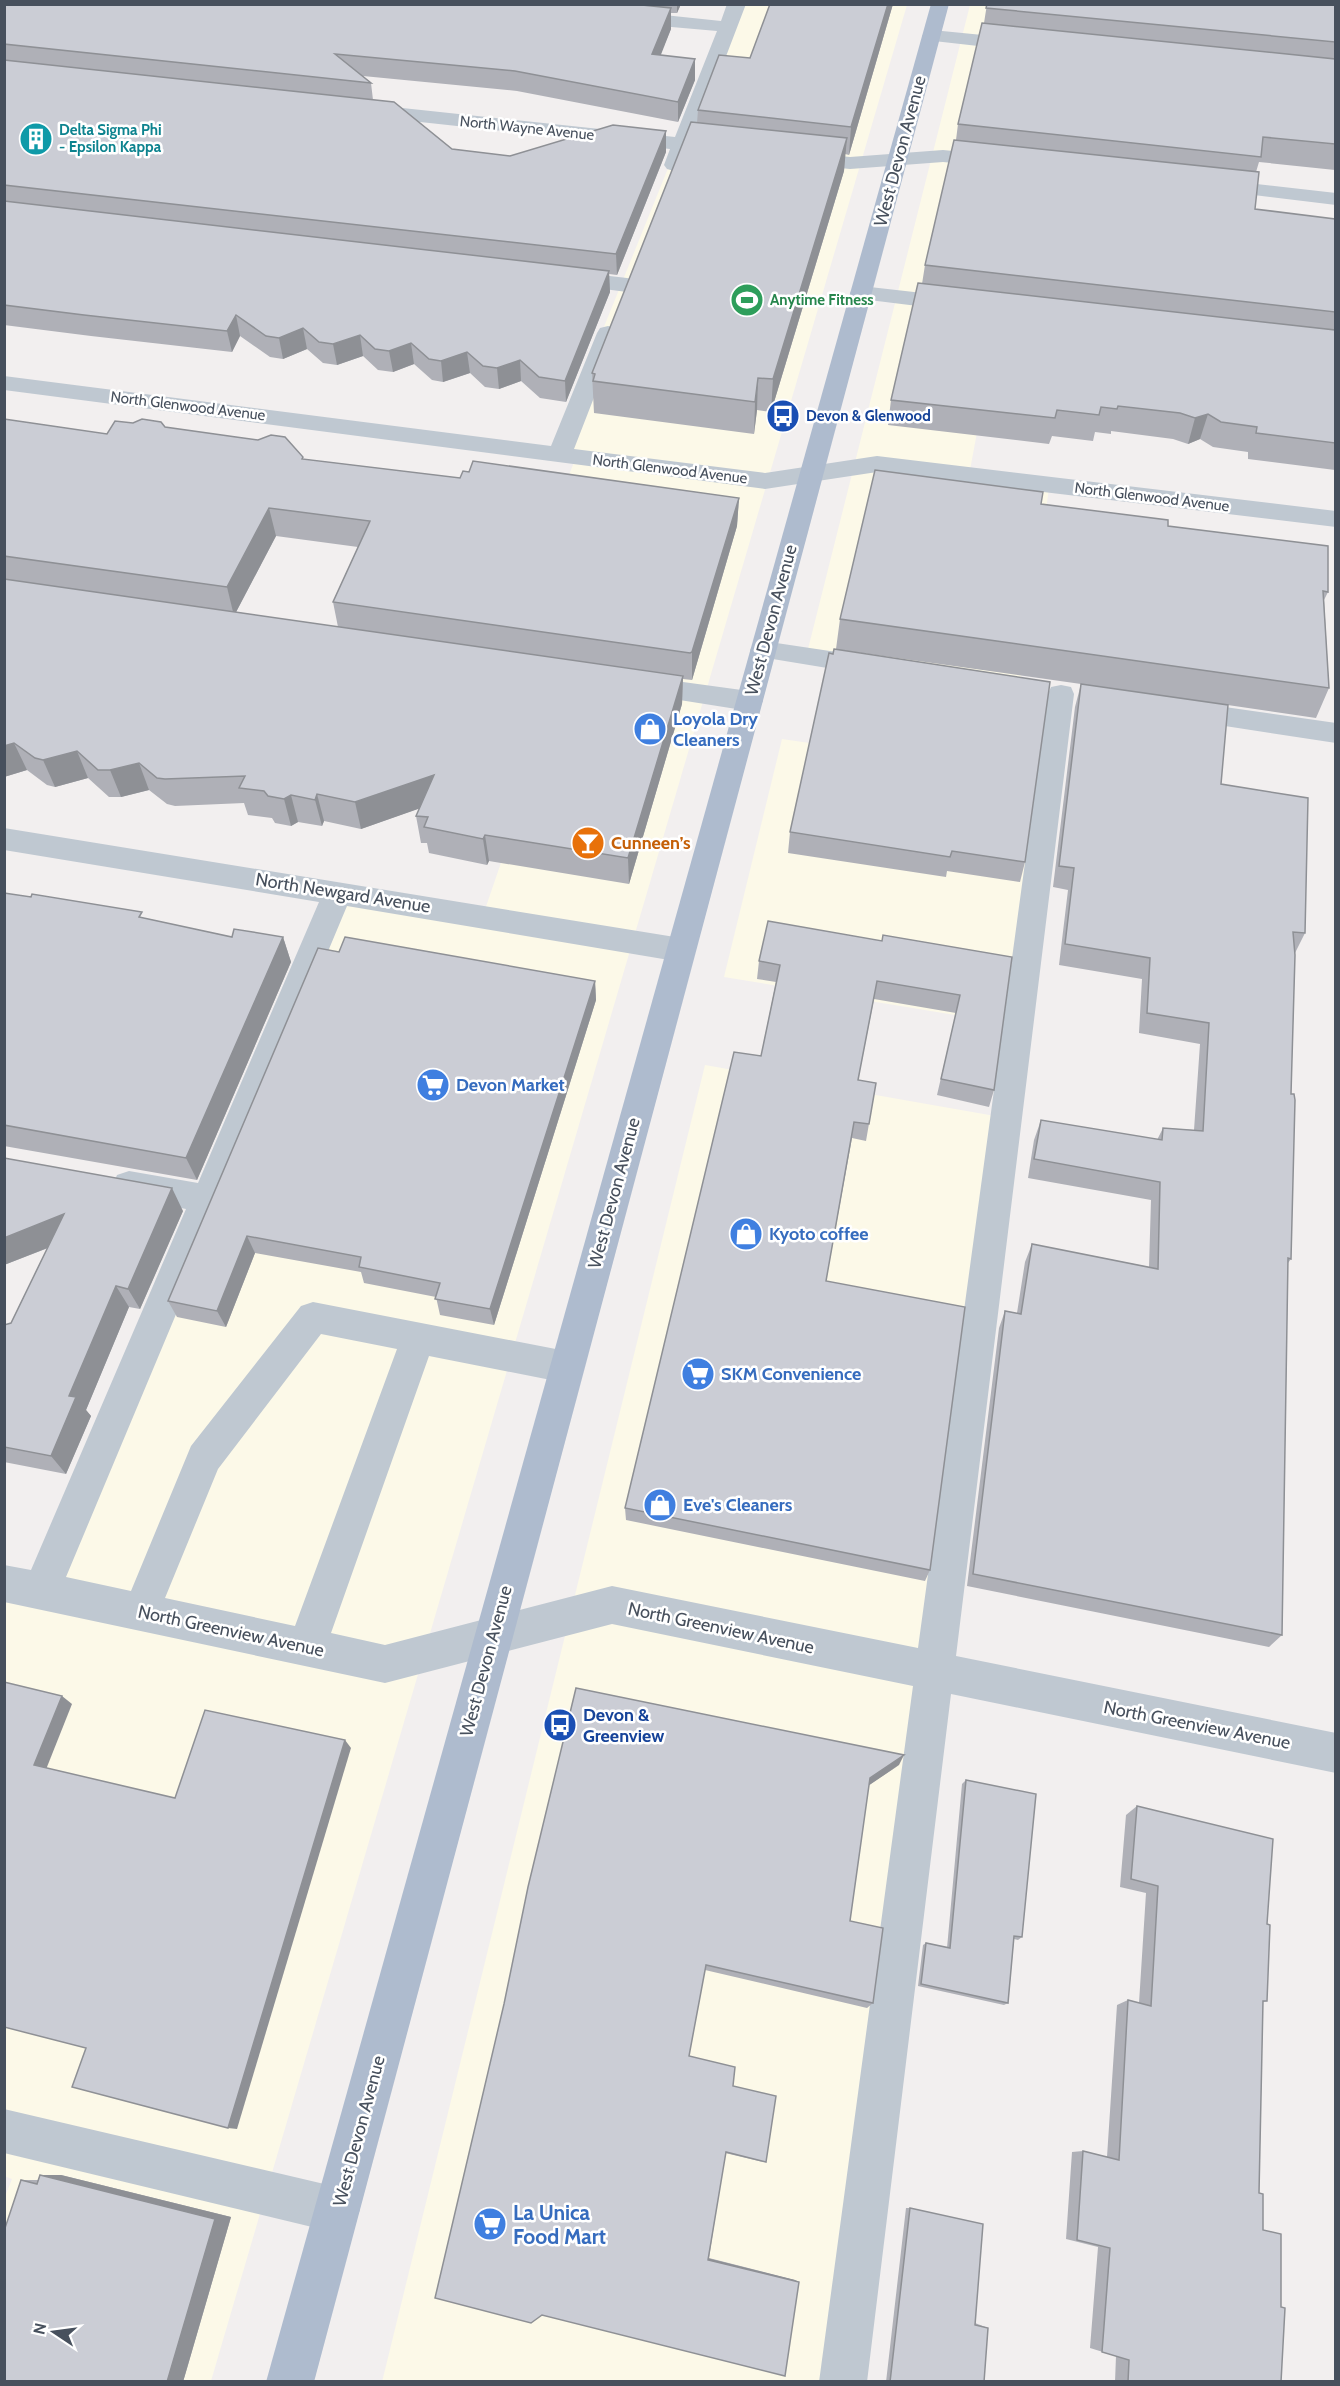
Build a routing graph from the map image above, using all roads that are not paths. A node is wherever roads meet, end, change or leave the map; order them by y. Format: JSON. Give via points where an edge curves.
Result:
{"nodes":[{"id":1,"x":737,"y":4,"type":"edge"},
{"id":2,"x":940,"y":4,"type":"edge"},
{"id":3,"x":611,"y":15,"type":"edge"},
{"id":4,"x":729,"y":27,"type":"junction"},
{"id":5,"x":932,"y":36,"type":"junction"},
{"id":6,"x":1046,"y":47,"type":"edge"},
{"id":7,"x":349,"y":109,"type":"edge"},
{"id":8,"x":682,"y":144,"type":"junction"},
{"id":9,"x":749,"y":152,"type":"edge"},
{"id":10,"x":783,"y":156,"type":"edge"},
{"id":11,"x":897,"y":161,"type":"junction"},
{"id":12,"x":1015,"y":164,"type":"edge"},
{"id":13,"x":668,"y":180,"type":"edge"},
{"id":14,"x":1193,"y":183,"type":"edge"},
{"id":15,"x":1335,"y":199,"type":"edge"},
{"id":16,"x":545,"y":275,"type":"edge"},
{"id":17,"x":861,"y":292,"type":"junction"},
{"id":18,"x":979,"y":306,"type":"edge"},
{"id":19,"x":4,"y":382,"type":"edge"},
{"id":20,"x":560,"y":454,"type":"junction"},
{"id":21,"x":812,"y":473,"type":"junction"},
{"id":22,"x":1335,"y":519,"type":"edge"},
{"id":23,"x":763,"y":650,"type":"junction"},
{"id":24,"x":898,"y":670,"type":"edge"},
{"id":25,"x":612,"y":681,"type":"edge"},
{"id":26,"x":1062,"y":694,"type":"dead end"},
{"id":27,"x":749,"y":701,"type":"junction"},
{"id":28,"x":1154,"y":707,"type":"edge"},
{"id":29,"x":1335,"y":733,"type":"edge"},
{"id":30,"x":4,"y":839,"type":"edge"},
{"id":31,"x":338,"y":892,"type":"junction"},
{"id":32,"x":681,"y":950,"type":"junction"},
{"id":33,"x":95,"y":1179,"type":"edge"},
{"id":34,"x":207,"y":1199,"type":"junction"},
{"id":35,"x":418,"y":1338,"type":"junction"},
{"id":36,"x":566,"y":1367,"type":"junction"},
{"id":37,"x":4,"y":1583,"type":"edge"},
{"id":38,"x":41,"y":1591,"type":"junction"},
{"id":39,"x":141,"y":1612,"type":"junction"},
{"id":40,"x":493,"y":1635,"type":"junction"},
{"id":41,"x":307,"y":1647,"type":"junction"},
{"id":42,"x":936,"y":1672,"type":"junction"},
{"id":43,"x":1335,"y":1753,"type":"edge"},
{"id":44,"x":4,"y":2131,"type":"edge"},
{"id":45,"x":338,"y":2210,"type":"junction"},
{"id":46,"x":292,"y":2381,"type":"edge"},
{"id":47,"x":843,"y":2382,"type":"edge"}],
"edges":[{"from":1,"to":4,"type":"street"},
{"from":2,"to":5,"type":"main road","name":"West Devon Avenue"},
{"from":3,"to":4,"type":"street"},
{"from":4,"to":8,"type":"street"},
{"from":5,"to":6,"type":"street"},
{"from":5,"to":11,"type":"main road","name":"West Devon Avenue"},
{"from":7,"to":8,"type":"street","name":"North Wayne Avenue"},
{"from":8,"to":9,"type":"street","name":"North Wayne Avenue"},
{"from":8,"to":13,"type":"street"},
{"from":10,"to":11,"type":"street","via":[[850,163]]},
{"from":11,"to":12,"type":"street","via":[[943,156]]},
{"from":11,"to":17,"type":"main road","name":"West Devon Avenue"},
{"from":14,"to":15,"type":"street"},
{"from":16,"to":20,"type":"street","via":[[630,277]]},
{"from":17,"to":18,"type":"street"},
{"from":17,"to":21,"type":"main road","name":"West Devon Avenue"},
{"from":19,"to":20,"type":"street","name":"North Glenwood Avenue"},
{"from":20,"to":21,"type":"street","name":"North Glenwood Avenue","via":[[765,481]]},
{"from":21,"to":22,"type":"street","name":"North Glenwood Avenue","via":[[877,464]]},
{"from":21,"to":23,"type":"main road","name":"West Devon Avenue"},
{"from":23,"to":24,"type":"street"},
{"from":23,"to":27,"type":"main road","name":"West Devon Avenue"},
{"from":25,"to":27,"type":"street"},
{"from":26,"to":42,"type":"street"},
{"from":27,"to":32,"type":"main road","name":"West Devon Avenue"},
{"from":28,"to":29,"type":"street"},
{"from":30,"to":31,"type":"street","name":"North Newgard Avenue"},
{"from":31,"to":32,"type":"street","name":"North Newgard Avenue"},
{"from":31,"to":34,"type":"street"},
{"from":32,"to":36,"type":"main road","name":"West Devon Avenue"},
{"from":33,"to":34,"type":"street"},
{"from":34,"to":38,"type":"street"},
{"from":35,"to":36,"type":"street"},
{"from":35,"to":39,"type":"street","via":[[313,1317],[204,1458]]},
{"from":35,"to":41,"type":"street"},
{"from":36,"to":40,"type":"main road","name":"West Devon Avenue"},
{"from":37,"to":38,"type":"street","name":"North Greenview Avenue"},
{"from":38,"to":39,"type":"street","name":"North Greenview Avenue"},
{"from":39,"to":41,"type":"street","name":"North Greenview Avenue"},
{"from":40,"to":41,"type":"street","name":"North Greenview Avenue","via":[[385,1664]]},
{"from":40,"to":42,"type":"street","name":"North Greenview Avenue","via":[[612,1605]]},
{"from":40,"to":45,"type":"main road","name":"West Devon Avenue"},
{"from":42,"to":43,"type":"street","name":"North Greenview Avenue"},
{"from":42,"to":47,"type":"street"},
{"from":44,"to":45,"type":"street"},
{"from":45,"to":46,"type":"main road","name":"West Devon Avenue"}]}
